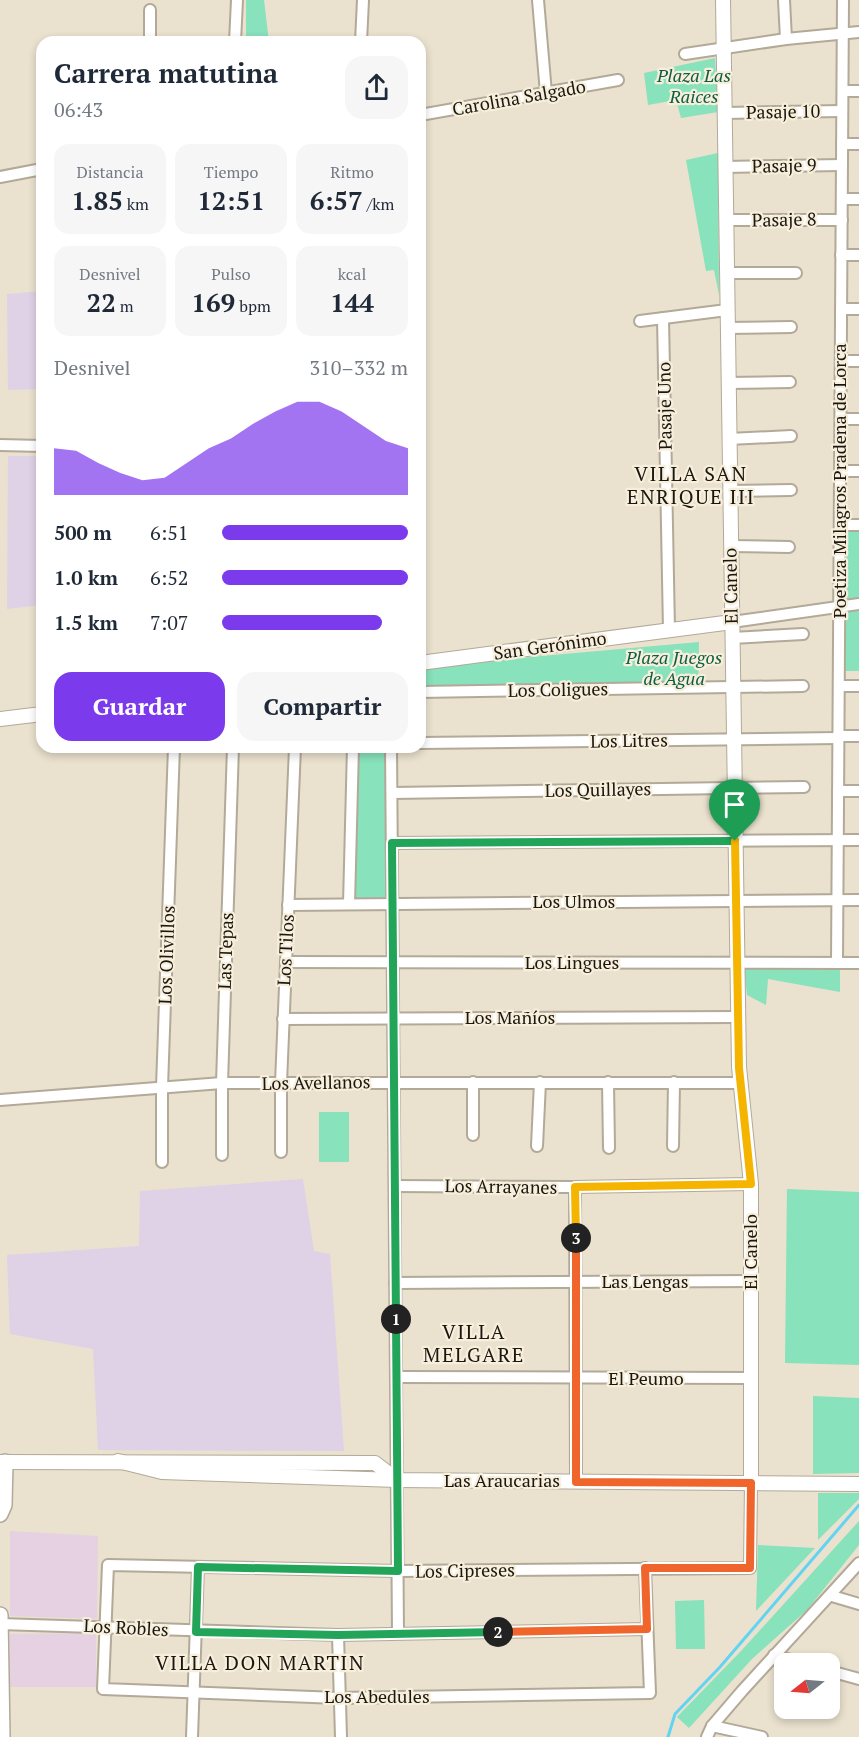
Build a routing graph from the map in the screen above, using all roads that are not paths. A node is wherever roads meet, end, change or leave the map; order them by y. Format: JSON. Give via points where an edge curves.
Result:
{"nodes":[{"id":1,"x":237,"y":0,"type":"edge"},
{"id":2,"x":363,"y":0,"type":"edge"},
{"id":3,"x":538,"y":0,"type":"edge"},
{"id":4,"x":723,"y":0,"type":"edge"},
{"id":5,"x":784,"y":0,"type":"edge"},
{"id":6,"x":843,"y":0,"type":"edge"},
{"id":7,"x":150,"y":10,"type":"dead end"},
{"id":8,"x":843,"y":31,"type":"junction"},
{"id":9,"x":859,"y":32,"type":"edge"},
{"id":10,"x":150,"y":36,"type":"edge"},
{"id":11,"x":235,"y":36,"type":"edge"},
{"id":12,"x":361,"y":36,"type":"edge"},
{"id":13,"x":786,"y":39,"type":"junction"},
{"id":14,"x":724,"y":48,"type":"junction"},
{"id":15,"x":685,"y":54,"type":"dead end"},
{"id":16,"x":618,"y":80,"type":"dead end"},
{"id":17,"x":843,"y":91,"type":"junction"},
{"id":18,"x":859,"y":91,"type":"edge"},
{"id":19,"x":546,"y":93,"type":"junction"},
{"id":20,"x":842,"y":111,"type":"junction"},
{"id":21,"x":724,"y":113,"type":"junction"},
{"id":22,"x":426,"y":114,"type":"edge"},
{"id":23,"x":842,"y":144,"type":"junction"},
{"id":24,"x":859,"y":144,"type":"edge"},
{"id":25,"x":842,"y":165,"type":"junction"},
{"id":26,"x":725,"y":167,"type":"junction"},
{"id":27,"x":36,"y":170,"type":"edge"},
{"id":28,"x":0,"y":177,"type":"edge"},
{"id":29,"x":842,"y":199,"type":"junction"},
{"id":30,"x":859,"y":199,"type":"edge"},
{"id":31,"x":726,"y":220,"type":"junction"},
{"id":32,"x":842,"y":220,"type":"junction"},
{"id":33,"x":842,"y":255,"type":"junction"},
{"id":34,"x":859,"y":255,"type":"edge"},
{"id":35,"x":727,"y":273,"type":"junction"},
{"id":36,"x":796,"y":273,"type":"dead end"},
{"id":37,"x":841,"y":309,"type":"junction"},
{"id":38,"x":859,"y":309,"type":"edge"},
{"id":39,"x":727,"y":310,"type":"junction"},
{"id":40,"x":663,"y":318,"type":"junction"},
{"id":41,"x":640,"y":321,"type":"dead end"},
{"id":42,"x":791,"y":327,"type":"dead end"},
{"id":43,"x":728,"y":328,"type":"junction"},
{"id":44,"x":841,"y":361,"type":"junction"},
{"id":45,"x":859,"y":361,"type":"edge"},
{"id":46,"x":790,"y":382,"type":"dead end"},
{"id":47,"x":728,"y":383,"type":"junction"},
{"id":48,"x":841,"y":419,"type":"junction"},
{"id":49,"x":859,"y":419,"type":"edge"},
{"id":50,"x":791,"y":436,"type":"dead end"},
{"id":51,"x":729,"y":439,"type":"junction"},
{"id":52,"x":0,"y":445,"type":"edge"},
{"id":53,"x":36,"y":446,"type":"edge"},
{"id":54,"x":840,"y":471,"type":"junction"},
{"id":55,"x":859,"y":471,"type":"edge"},
{"id":56,"x":791,"y":490,"type":"dead end"},
{"id":57,"x":730,"y":491,"type":"junction"},
{"id":58,"x":840,"y":525,"type":"junction"},
{"id":59,"x":859,"y":525,"type":"edge"},
{"id":60,"x":730,"y":546,"type":"junction"},
{"id":61,"x":789,"y":547,"type":"dead end"},
{"id":62,"x":859,"y":604,"type":"edge"},
{"id":63,"x":839,"y":607,"type":"junction"},
{"id":64,"x":732,"y":622,"type":"junction"},
{"id":65,"x":669,"y":630,"type":"junction"},
{"id":66,"x":803,"y":634,"type":"dead end"},
{"id":67,"x":732,"y":638,"type":"junction"},
{"id":68,"x":426,"y":662,"type":"edge"},
{"id":69,"x":803,"y":686,"type":"dead end"},
{"id":70,"x":839,"y":686,"type":"junction"},
{"id":71,"x":859,"y":686,"type":"edge"},
{"id":72,"x":733,"y":688,"type":"junction"},
{"id":73,"x":426,"y":692,"type":"edge"},
{"id":74,"x":36,"y":715,"type":"edge"},
{"id":75,"x":0,"y":719,"type":"edge"},
{"id":76,"x":859,"y":736,"type":"edge"},
{"id":77,"x":838,"y":737,"type":"junction"},
{"id":78,"x":734,"y":739,"type":"junction"},
{"id":79,"x":426,"y":743,"type":"edge"},
{"id":80,"x":174,"y":753,"type":"edge"},
{"id":81,"x":233,"y":753,"type":"edge"},
{"id":82,"x":295,"y":753,"type":"edge"},
{"id":83,"x":353,"y":753,"type":"edge"},
{"id":84,"x":392,"y":753,"type":"edge"},
{"id":85,"x":804,"y":787,"type":"dead end"},
{"id":86,"x":734,"y":789,"type":"junction"},
{"id":87,"x":838,"y":791,"type":"junction"},
{"id":88,"x":859,"y":791,"type":"edge"},
{"id":89,"x":392,"y":793,"type":"junction"},
{"id":90,"x":838,"y":840,"type":"junction"},
{"id":91,"x":859,"y":840,"type":"edge"},
{"id":92,"x":735,"y":841,"type":"junction"},
{"id":93,"x":392,"y":843,"type":"junction"},
{"id":94,"x":838,"y":900,"type":"junction"},
{"id":95,"x":859,"y":900,"type":"edge"},
{"id":96,"x":736,"y":901,"type":"junction"},
{"id":97,"x":288,"y":904,"type":"junction"},
{"id":98,"x":349,"y":904,"type":"junction"},
{"id":99,"x":393,"y":904,"type":"junction"},
{"id":100,"x":286,"y":962,"type":"junction"},
{"id":101,"x":393,"y":962,"type":"junction"},
{"id":102,"x":737,"y":963,"type":"junction"},
{"id":103,"x":837,"y":963,"type":"junction"},
{"id":104,"x":859,"y":963,"type":"edge"},
{"id":105,"x":738,"y":1017,"type":"junction"},
{"id":106,"x":283,"y":1018,"type":"junction"},
{"id":107,"x":393,"y":1019,"type":"junction"},
{"id":108,"x":394,"y":1082,"type":"junction"},
{"id":109,"x":473,"y":1082,"type":"junction"},
{"id":110,"x":540,"y":1082,"type":"junction"},
{"id":111,"x":608,"y":1082,"type":"junction"},
{"id":112,"x":674,"y":1082,"type":"junction"},
{"id":113,"x":222,"y":1083,"type":"junction"},
{"id":114,"x":280,"y":1083,"type":"junction"},
{"id":115,"x":741,"y":1083,"type":"junction"},
{"id":116,"x":162,"y":1087,"type":"junction"},
{"id":117,"x":0,"y":1100,"type":"edge"},
{"id":118,"x":473,"y":1135,"type":"dead end"},
{"id":119,"x":537,"y":1146,"type":"dead end"},
{"id":120,"x":673,"y":1146,"type":"dead end"},
{"id":121,"x":609,"y":1148,"type":"dead end"},
{"id":122,"x":281,"y":1152,"type":"dead end"},
{"id":123,"x":222,"y":1155,"type":"dead end"},
{"id":124,"x":162,"y":1162,"type":"dead end"},
{"id":125,"x":751,"y":1184,"type":"junction"},
{"id":126,"x":395,"y":1186,"type":"junction"},
{"id":127,"x":575,"y":1187,"type":"junction"},
{"id":128,"x":751,"y":1281,"type":"junction"},
{"id":129,"x":577,"y":1282,"type":"junction"},
{"id":130,"x":396,"y":1283,"type":"junction"},
{"id":131,"x":396,"y":1377,"type":"junction"},
{"id":132,"x":751,"y":1378,"type":"junction"},
{"id":133,"x":575,"y":1379,"type":"junction"},
{"id":134,"x":2,"y":1462,"type":"edge"},
{"id":135,"x":397,"y":1480,"type":"junction"},
{"id":136,"x":576,"y":1482,"type":"junction"},
{"id":137,"x":751,"y":1483,"type":"junction"},
{"id":138,"x":859,"y":1484,"type":"edge"},
{"id":139,"x":0,"y":1514,"type":"edge"},
{"id":140,"x":859,"y":1563,"type":"edge"},
{"id":141,"x":198,"y":1567,"type":"junction"},
{"id":142,"x":645,"y":1568,"type":"junction"},
{"id":143,"x":750,"y":1568,"type":"joint"},
{"id":144,"x":398,"y":1571,"type":"junction"},
{"id":145,"x":832,"y":1596,"type":"junction"},
{"id":146,"x":859,"y":1604,"type":"edge"},
{"id":147,"x":0,"y":1615,"type":"edge"},
{"id":148,"x":0,"y":1624,"type":"edge"},
{"id":149,"x":106,"y":1626,"type":"junction"},
{"id":150,"x":647,"y":1629,"type":"junction"},
{"id":151,"x":196,"y":1632,"type":"junction"},
{"id":152,"x":398,"y":1634,"type":"junction"},
{"id":153,"x":338,"y":1635,"type":"junction"},
{"id":154,"x":776,"y":1653,"type":"edge"},
{"id":155,"x":774,"y":1655,"type":"edge"},
{"id":156,"x":840,"y":1674,"type":"edge"},
{"id":157,"x":859,"y":1679,"type":"edge"},
{"id":158,"x":194,"y":1694,"type":"junction"},
{"id":159,"x":338,"y":1698,"type":"junction"},
{"id":160,"x":712,"y":1726,"type":"junction"},
{"id":161,"x":2,"y":1737,"type":"edge"},
{"id":162,"x":192,"y":1737,"type":"edge"},
{"id":163,"x":341,"y":1737,"type":"edge"},
{"id":164,"x":707,"y":1737,"type":"edge"},
{"id":165,"x":762,"y":1737,"type":"edge"}],
"edges":[{"from":1,"to":11,"type":"street"},
{"from":2,"to":12,"type":"street"},
{"from":3,"to":19,"type":"street"},
{"from":4,"to":14,"type":"street","name":"El Canelo"},
{"from":5,"to":13,"type":"street"},
{"from":6,"to":8,"type":"street","name":"Poetiza Milagros Pradena de Lorca"},
{"from":7,"to":10,"type":"street"},
{"from":8,"to":9,"type":"street"},
{"from":8,"to":13,"type":"street"},
{"from":8,"to":17,"type":"street","name":"Poetiza Milagros Pradena de Lorca"},
{"from":13,"to":14,"type":"street"},
{"from":14,"to":15,"type":"street"},
{"from":14,"to":21,"type":"street","name":"El Canelo"},
{"from":16,"to":19,"type":"street","name":"Carolina Salgado"},
{"from":17,"to":18,"type":"street"},
{"from":17,"to":20,"type":"street","name":"Poetiza Milagros Pradena de Lorca"},
{"from":19,"to":22,"type":"street","name":"Carolina Salgado"},
{"from":20,"to":21,"type":"street","name":"Pasaje 10"},
{"from":20,"to":23,"type":"street","name":"Poetiza Milagros Pradena de Lorca"},
{"from":21,"to":26,"type":"street","name":"El Canelo"},
{"from":23,"to":24,"type":"street"},
{"from":23,"to":25,"type":"street","name":"Poetiza Milagros Pradena de Lorca"},
{"from":25,"to":26,"type":"street","name":"Pasaje 9"},
{"from":25,"to":29,"type":"street","name":"Poetiza Milagros Pradena de Lorca"},
{"from":26,"to":31,"type":"street","name":"El Canelo"},
{"from":27,"to":28,"type":"street"},
{"from":29,"to":30,"type":"street"},
{"from":29,"to":32,"type":"street","name":"Poetiza Milagros Pradena de Lorca"},
{"from":31,"to":32,"type":"street","name":"Pasaje 8"},
{"from":31,"to":35,"type":"street","name":"El Canelo"},
{"from":32,"to":33,"type":"street","name":"Poetiza Milagros Pradena de Lorca"},
{"from":33,"to":34,"type":"street"},
{"from":33,"to":37,"type":"street","name":"Poetiza Milagros Pradena de Lorca"},
{"from":35,"to":36,"type":"street"},
{"from":35,"to":39,"type":"street","name":"El Canelo"},
{"from":37,"to":38,"type":"street"},
{"from":37,"to":44,"type":"street","name":"Poetiza Milagros Pradena de Lorca"},
{"from":39,"to":40,"type":"street"},
{"from":39,"to":43,"type":"street","name":"El Canelo"},
{"from":40,"to":41,"type":"street"},
{"from":40,"to":65,"type":"street","name":"Pasaje Uno"},
{"from":42,"to":43,"type":"street"},
{"from":43,"to":47,"type":"street","name":"El Canelo"},
{"from":44,"to":45,"type":"street"},
{"from":44,"to":48,"type":"street","name":"Poetiza Milagros Pradena de Lorca"},
{"from":46,"to":47,"type":"street"},
{"from":47,"to":51,"type":"street","name":"El Canelo"},
{"from":48,"to":49,"type":"street"},
{"from":48,"to":54,"type":"street","name":"Poetiza Milagros Pradena de Lorca"},
{"from":50,"to":51,"type":"street"},
{"from":51,"to":57,"type":"street","name":"El Canelo"},
{"from":52,"to":53,"type":"street"},
{"from":54,"to":55,"type":"street"},
{"from":54,"to":58,"type":"street","name":"Poetiza Milagros Pradena de Lorca"},
{"from":56,"to":57,"type":"street"},
{"from":57,"to":60,"type":"street","name":"El Canelo"},
{"from":58,"to":59,"type":"street"},
{"from":58,"to":63,"type":"street","name":"Poetiza Milagros Pradena de Lorca"},
{"from":60,"to":61,"type":"street"},
{"from":60,"to":64,"type":"street","name":"El Canelo"},
{"from":62,"to":63,"type":"street","name":"San Gerónimo"},
{"from":63,"to":64,"type":"street","name":"San Gerónimo"},
{"from":63,"to":70,"type":"street","name":"Poetiza Milagros Pradena de Lorca"},
{"from":64,"to":65,"type":"street","name":"San Gerónimo"},
{"from":64,"to":67,"type":"street","name":"El Canelo"},
{"from":65,"to":68,"type":"street","name":"San Gerónimo"},
{"from":66,"to":67,"type":"street"},
{"from":67,"to":72,"type":"street","name":"El Canelo"},
{"from":69,"to":72,"type":"street","name":"Los Coligues"},
{"from":70,"to":71,"type":"street"},
{"from":70,"to":77,"type":"street","name":"Poetiza Milagros Pradena de Lorca"},
{"from":72,"to":73,"type":"street","name":"Los Coligues"},
{"from":72,"to":78,"type":"street","name":"El Canelo"},
{"from":74,"to":75,"type":"street"},
{"from":76,"to":77,"type":"street","name":"Los Litres"},
{"from":77,"to":78,"type":"street","name":"Los Litres"},
{"from":77,"to":87,"type":"street","name":"Poetiza Milagros Pradena de Lorca"},
{"from":78,"to":79,"type":"street","name":"Los Litres"},
{"from":78,"to":86,"type":"street","name":"El Canelo"},
{"from":80,"to":116,"type":"street","name":"Los Olivillos"},
{"from":81,"to":113,"type":"street","name":"Las Tepas"},
{"from":82,"to":97,"type":"street","name":"Los Tilos"},
{"from":83,"to":98,"type":"street"},
{"from":84,"to":89,"type":"street"},
{"from":85,"to":86,"type":"street","name":"Los Quillayes"},
{"from":86,"to":89,"type":"street","name":"Los Quillayes"},
{"from":86,"to":92,"type":"street","name":"El Canelo"},
{"from":87,"to":88,"type":"street"},
{"from":87,"to":90,"type":"street","name":"Poetiza Milagros Pradena de Lorca"},
{"from":89,"to":93,"type":"street"},
{"from":90,"to":91,"type":"street"},
{"from":90,"to":92,"type":"street"},
{"from":90,"to":94,"type":"street","name":"Poetiza Milagros Pradena de Lorca"},
{"from":92,"to":93,"type":"street"},
{"from":92,"to":96,"type":"street","name":"El Canelo"},
{"from":93,"to":99,"type":"street"},
{"from":94,"to":95,"type":"street","name":"Los Ulmos"},
{"from":94,"to":96,"type":"street","name":"Los Ulmos"},
{"from":94,"to":103,"type":"street","name":"Poetiza Milagros Pradena de Lorca"},
{"from":96,"to":99,"type":"street","name":"Los Ulmos"},
{"from":96,"to":102,"type":"street","name":"El Canelo"},
{"from":97,"to":98,"type":"street","name":"Los Ulmos"},
{"from":97,"to":100,"type":"street","name":"Los Tilos"},
{"from":98,"to":99,"type":"street","name":"Los Ulmos"},
{"from":99,"to":101,"type":"street"},
{"from":100,"to":101,"type":"street","name":"Los Lingues"},
{"from":100,"to":106,"type":"street","name":"Los Tilos"},
{"from":101,"to":102,"type":"street","name":"Los Lingues"},
{"from":101,"to":107,"type":"street"},
{"from":102,"to":103,"type":"street","name":"Los Lingues"},
{"from":102,"to":105,"type":"street","name":"El Canelo"},
{"from":103,"to":104,"type":"street","name":"Los Lingues"},
{"from":105,"to":107,"type":"street","name":"Los Mañíos"},
{"from":105,"to":115,"type":"street","name":"El Canelo"},
{"from":106,"to":107,"type":"street","name":"Los Mañíos"},
{"from":106,"to":114,"type":"street","name":"Los Tilos"},
{"from":107,"to":108,"type":"street"},
{"from":108,"to":109,"type":"street","name":"Los Avellanos"},
{"from":108,"to":114,"type":"street","name":"Los Avellanos"},
{"from":108,"to":126,"type":"street"},
{"from":109,"to":110,"type":"street","name":"Los Avellanos"},
{"from":109,"to":118,"type":"street"},
{"from":110,"to":111,"type":"street","name":"Los Avellanos"},
{"from":110,"to":119,"type":"street"},
{"from":111,"to":112,"type":"street","name":"Los Avellanos"},
{"from":111,"to":121,"type":"street"},
{"from":112,"to":115,"type":"street","name":"Los Avellanos"},
{"from":112,"to":120,"type":"street"},
{"from":113,"to":114,"type":"street","name":"Los Avellanos"},
{"from":113,"to":116,"type":"street","name":"Los Avellanos"},
{"from":113,"to":123,"type":"street","name":"Las Tepas"},
{"from":114,"to":122,"type":"street","name":"Los Tilos"},
{"from":115,"to":125,"type":"street","name":"El Canelo"},
{"from":116,"to":117,"type":"street","name":"Los Avellanos"},
{"from":116,"to":124,"type":"street","name":"Los Olivillos"},
{"from":125,"to":127,"type":"street","name":"Los Arrayanes"},
{"from":125,"to":128,"type":"street","name":"El Canelo"},
{"from":126,"to":127,"type":"street","name":"Los Arrayanes"},
{"from":126,"to":130,"type":"street"},
{"from":127,"to":129,"type":"street"},
{"from":128,"to":129,"type":"street","name":"Las Lengas"},
{"from":128,"to":132,"type":"street","name":"El Canelo"},
{"from":129,"to":130,"type":"street","name":"Las Lengas"},
{"from":129,"to":133,"type":"street"},
{"from":130,"to":131,"type":"street"},
{"from":131,"to":133,"type":"street","name":"El Peumo"},
{"from":131,"to":135,"type":"street"},
{"from":132,"to":133,"type":"street","name":"El Peumo"},
{"from":132,"to":137,"type":"street","name":"El Canelo"},
{"from":133,"to":136,"type":"street"},
{"from":134,"to":135,"type":"street","via":[[375,1463]]},
{"from":134,"to":139,"type":"main road"},
{"from":135,"to":136,"type":"street","name":"Las Araucarias"},
{"from":135,"to":144,"type":"street"},
{"from":136,"to":137,"type":"street","name":"Las Araucarias"},
{"from":137,"to":138,"type":"street","name":"Las Araucarias"},
{"from":137,"to":143,"type":"street","name":"El Canelo"},
{"from":140,"to":145,"type":"street"},
{"from":141,"to":144,"type":"street","name":"Los Cipreses"},
{"from":141,"to":149,"type":"street","name":"Los Cipreses","via":[[108,1564]]},
{"from":141,"to":151,"type":"street"},
{"from":142,"to":143,"type":"street","name":"Los Cipreses"},
{"from":142,"to":144,"type":"street","name":"Los Cipreses"},
{"from":142,"to":150,"type":"street"},
{"from":144,"to":152,"type":"street"},
{"from":145,"to":146,"type":"street"},
{"from":145,"to":154,"type":"street"},
{"from":147,"to":148,"type":"main road"},
{"from":148,"to":149,"type":"street","name":"Los Robles"},
{"from":148,"to":161,"type":"main road"},
{"from":149,"to":151,"type":"street","name":"Los Robles"},
{"from":149,"to":158,"type":"street","name":"Los Abedules","via":[[103,1689]]},
{"from":150,"to":152,"type":"street","name":"Los Robles"},
{"from":150,"to":159,"type":"street","name":"Los Abedules","via":[[650,1693]]},
{"from":151,"to":153,"type":"street","name":"Los Robles"},
{"from":151,"to":158,"type":"street"},
{"from":152,"to":153,"type":"street","name":"Los Robles"},
{"from":153,"to":159,"type":"street"},
{"from":155,"to":160,"type":"street"},
{"from":156,"to":157,"type":"street"},
{"from":158,"to":159,"type":"street","name":"Los Abedules"},
{"from":158,"to":162,"type":"street"},
{"from":159,"to":163,"type":"street"},
{"from":160,"to":164,"type":"street"},
{"from":160,"to":165,"type":"street"}]}
